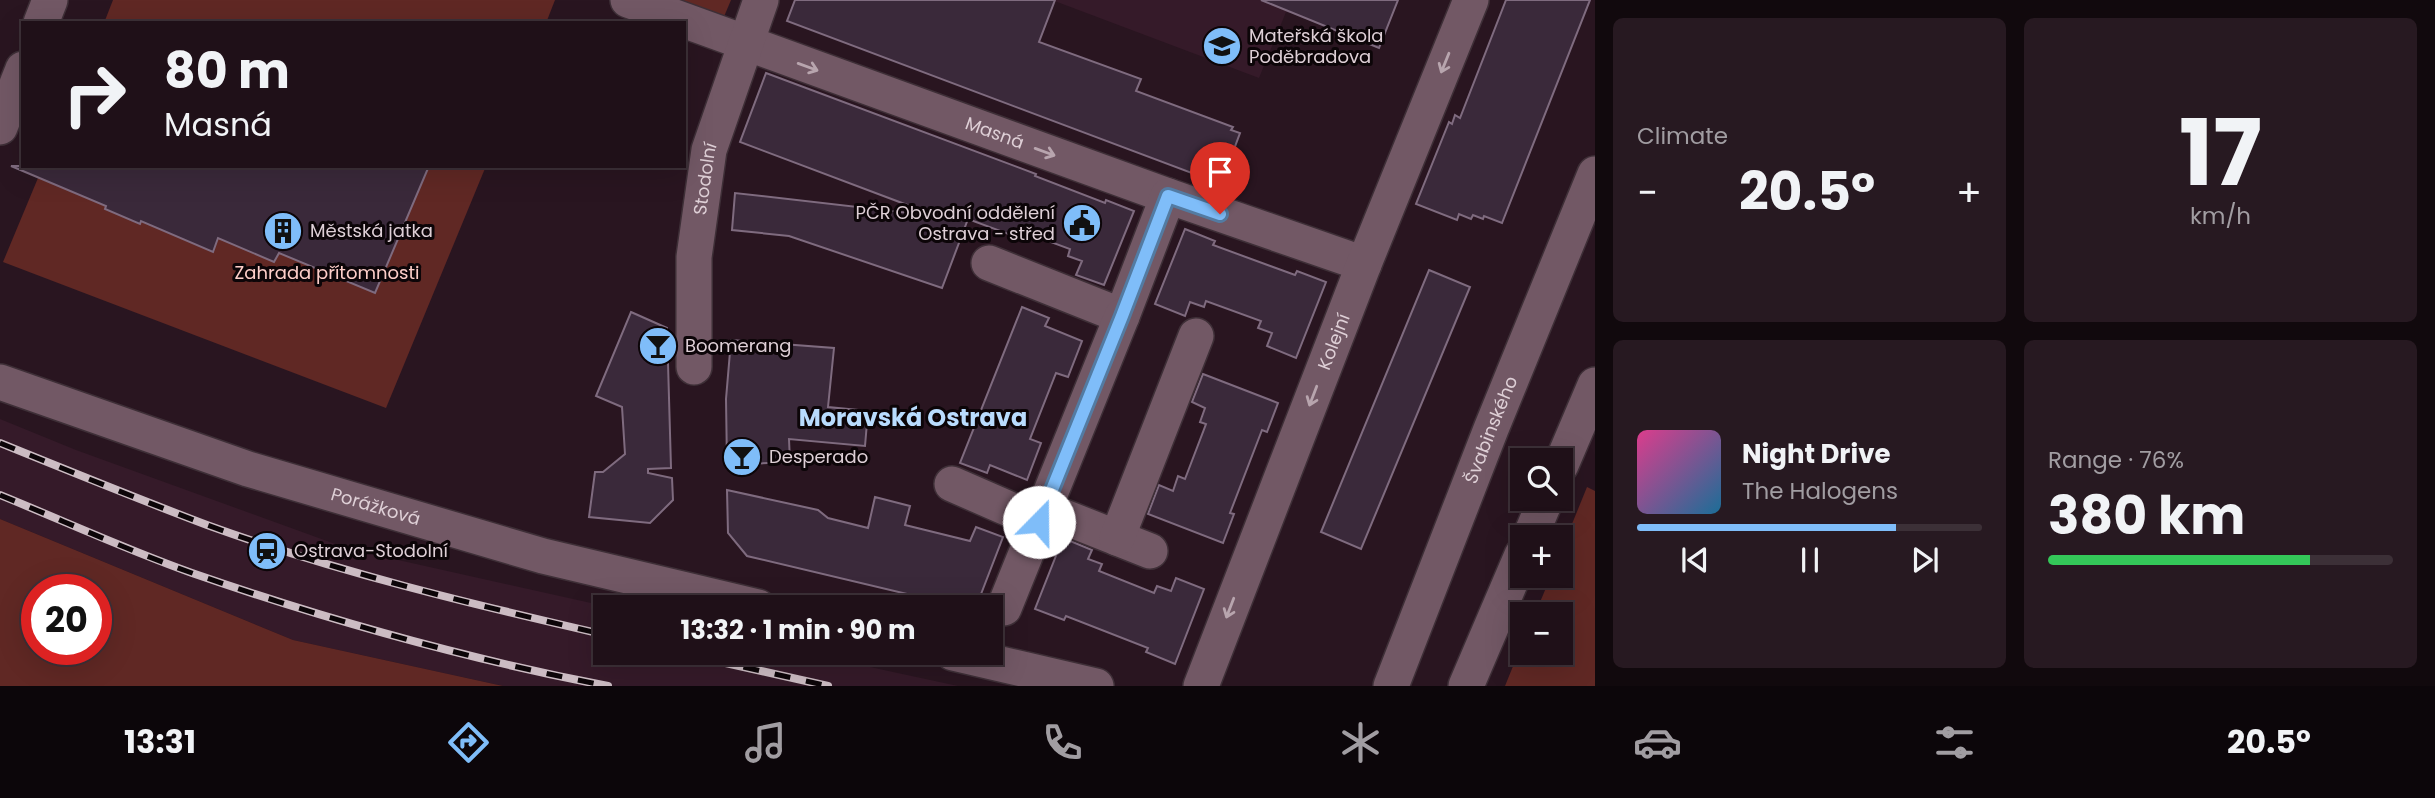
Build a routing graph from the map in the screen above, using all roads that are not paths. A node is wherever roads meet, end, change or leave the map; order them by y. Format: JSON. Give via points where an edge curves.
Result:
{"nodes":[{"id":1,"x":50,"y":0,"type":"edge"},
{"id":2,"x":628,"y":0,"type":"edge"},
{"id":3,"x":761,"y":0,"type":"edge"},
{"id":4,"x":1471,"y":0,"type":"edge"},
{"id":5,"x":42,"y":21,"type":"edge"},
{"id":6,"x":685,"y":21,"type":"edge"},
{"id":7,"x":686,"y":22,"type":"edge"},
{"id":8,"x":744,"y":43,"type":"junction"},
{"id":9,"x":21,"y":74,"type":"edge"},
{"id":10,"x":0,"y":127,"type":"edge"},
{"id":11,"x":1595,"y":174,"type":"edge"},
{"id":12,"x":1168,"y":196,"type":"junction"},
{"id":13,"x":989,"y":263,"type":"dead end"},
{"id":14,"x":1364,"y":264,"type":"junction"},
{"id":15,"x":1122,"y":316,"type":"junction"},
{"id":16,"x":1196,"y":336,"type":"dead end"},
{"id":17,"x":694,"y":367,"type":"dead end"},
{"id":18,"x":0,"y":382,"type":"edge"},
{"id":19,"x":1595,"y":386,"type":"edge"},
{"id":20,"x":1568,"y":448,"type":"edge"},
{"id":21,"x":952,"y":484,"type":"dead end"},
{"id":22,"x":1041,"y":516,"type":"junction"},
{"id":23,"x":1117,"y":538,"type":"junction"},
{"id":24,"x":1150,"y":551,"type":"dead end"},
{"id":25,"x":1510,"y":583,"type":"edge"},
{"id":26,"x":707,"y":595,"type":"edge"},
{"id":27,"x":1004,"y":608,"type":"dead end"},
{"id":28,"x":1412,"y":631,"type":"junction"},
{"id":29,"x":1003,"y":665,"type":"edge"},
{"id":30,"x":1096,"y":686,"type":"edge"},
{"id":31,"x":1200,"y":686,"type":"edge"},
{"id":32,"x":1391,"y":686,"type":"edge"},
{"id":33,"x":1416,"y":686,"type":"edge"},
{"id":34,"x":1466,"y":686,"type":"edge"}],
"edges":[{"from":1,"to":5,"type":"street"},
{"from":2,"to":6,"type":"street","name":"Masná"},
{"from":3,"to":8,"type":"street","name":"Stodolní"},
{"from":4,"to":14,"type":"street","name":"Kolejní","one_way":true},
{"from":7,"to":8,"type":"street","name":"Masná"},
{"from":8,"to":12,"type":"street","name":"Masná","one_way":true},
{"from":8,"to":17,"type":"street","name":"Stodolní","via":[[709,150],[694,257]]},
{"from":9,"to":10,"type":"street"},
{"from":11,"to":28,"type":"street","name":"Švabinského"},
{"from":12,"to":14,"type":"street","name":"Masná"},
{"from":12,"to":15,"type":"street"},
{"from":13,"to":15,"type":"street"},
{"from":14,"to":31,"type":"street","name":"Kolejní","one_way":true},
{"from":15,"to":22,"type":"street"},
{"from":16,"to":23,"type":"street"},
{"from":18,"to":26,"type":"street","name":"Porážková","via":[[314,489],[543,556]]},
{"from":19,"to":20,"type":"street"},
{"from":21,"to":22,"type":"street"},
{"from":22,"to":23,"type":"street"},
{"from":22,"to":27,"type":"street"},
{"from":23,"to":24,"type":"street"},
{"from":25,"to":34,"type":"street"},
{"from":28,"to":32,"type":"street","name":"Švabinského"},
{"from":28,"to":33,"type":"street"},
{"from":29,"to":30,"type":"street"}]}
